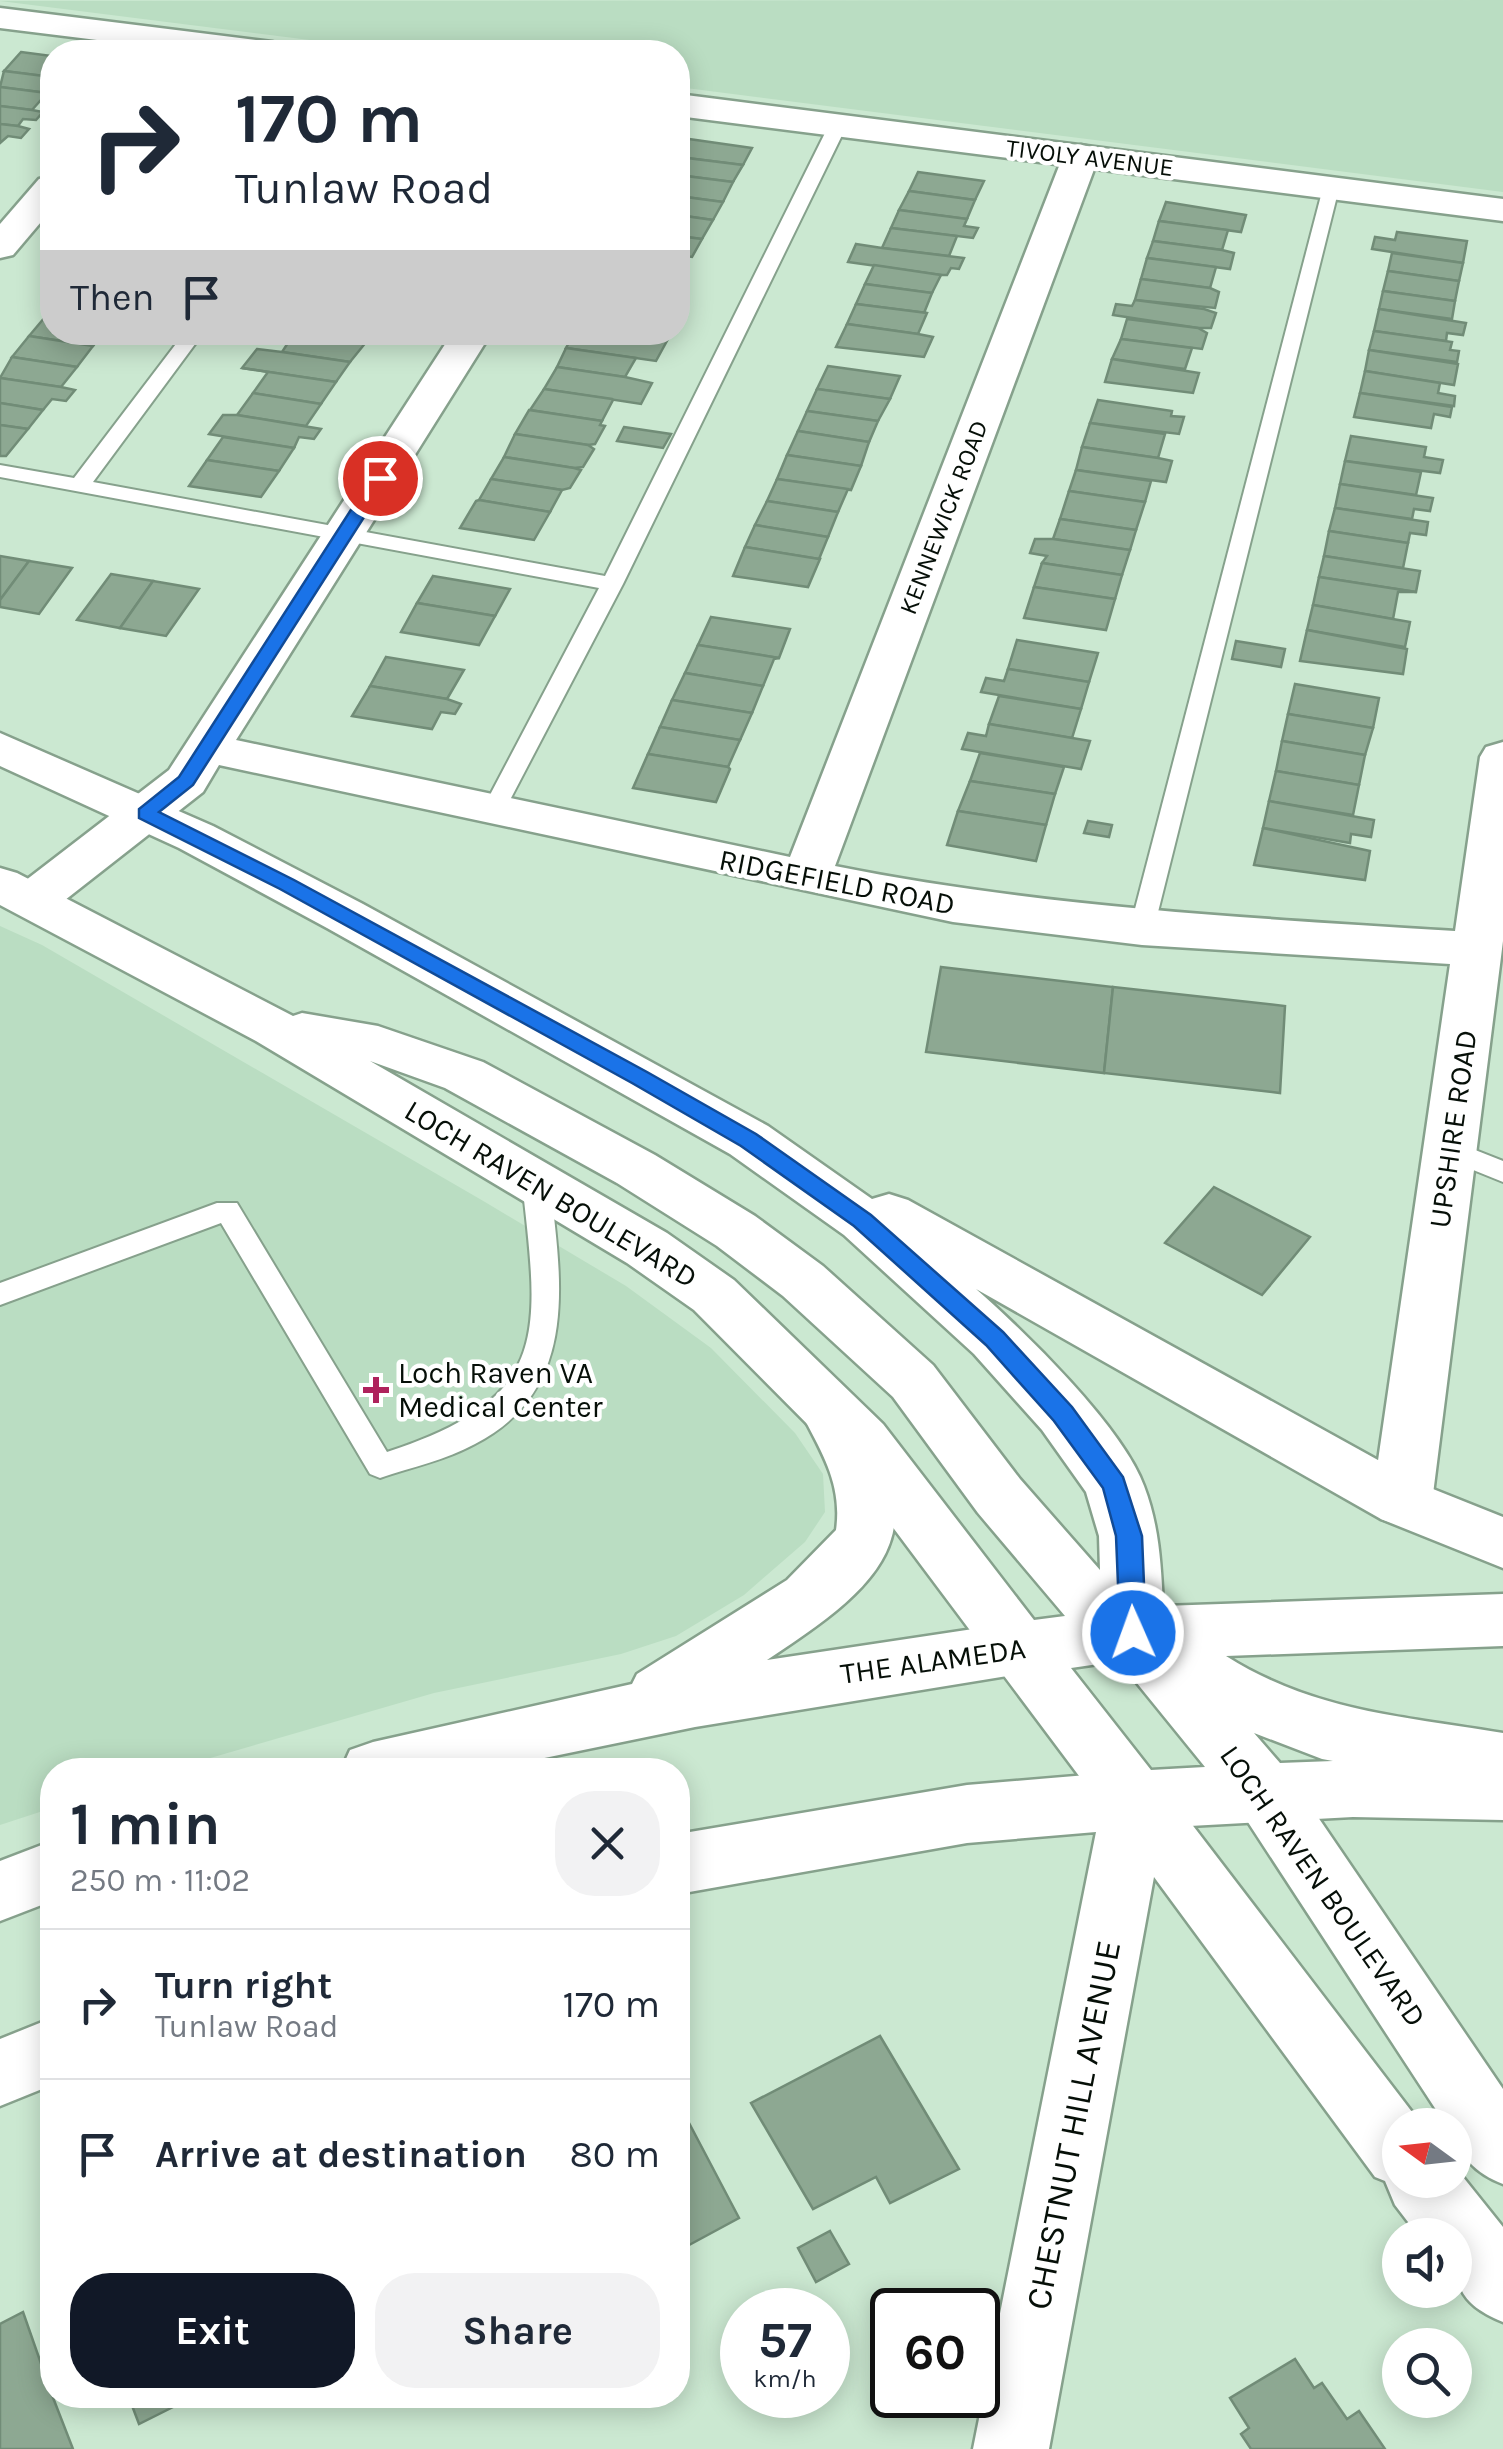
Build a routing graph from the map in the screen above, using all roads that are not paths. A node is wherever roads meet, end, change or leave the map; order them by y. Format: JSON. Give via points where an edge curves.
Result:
{"nodes":[{"id":1,"x":0,"y":18,"type":"edge"},
{"id":2,"x":134,"y":40,"type":"edge"},
{"id":3,"x":690,"y":106,"type":"edge"},
{"id":4,"x":838,"y":125,"type":"junction"},
{"id":5,"x":1081,"y":156,"type":"junction"},
{"id":6,"x":1330,"y":188,"type":"junction"},
{"id":7,"x":40,"y":201,"type":"edge"},
{"id":8,"x":1503,"y":210,"type":"edge"},
{"id":9,"x":0,"y":247,"type":"edge"},
{"id":10,"x":185,"y":345,"type":"edge"},
{"id":11,"x":466,"y":345,"type":"edge"},
{"id":12,"x":0,"y":471,"type":"edge"},
{"id":13,"x":78,"y":486,"type":"junction"},
{"id":14,"x":343,"y":536,"type":"junction"},
{"id":15,"x":612,"y":584,"type":"junction"},
{"id":16,"x":0,"y":748,"type":"edge"},
{"id":17,"x":207,"y":748,"type":"junction"},
{"id":18,"x":1503,"y":757,"type":"edge"},
{"id":19,"x":494,"y":812,"type":"junction"},
{"id":20,"x":146,"y":813,"type":"junction"},
{"id":21,"x":806,"y":878,"type":"junction"},
{"id":22,"x":17,"y":891,"type":"edge"},
{"id":23,"x":1142,"y":928,"type":"junction"},
{"id":24,"x":1477,"y":949,"type":"junction"},
{"id":25,"x":274,"y":1028,"type":"junction"},
{"id":26,"x":748,"y":1140,"type":"junction"},
{"id":27,"x":1450,"y":1150,"type":"junction"},
{"id":28,"x":1503,"y":1172,"type":"edge"},
{"id":29,"x":536,"y":1182,"type":"junction"},
{"id":30,"x":0,"y":1294,"type":"edge"},
{"id":31,"x":812,"y":1386,"type":"junction"},
{"id":32,"x":1402,"y":1502,"type":"junction"},
{"id":33,"x":1503,"y":1543,"type":"edge"},
{"id":34,"x":1503,"y":1620,"type":"edge"},
{"id":35,"x":1133,"y":1633,"type":"junction"},
{"id":36,"x":1020,"y":1648,"type":"junction"},
{"id":37,"x":624,"y":1714,"type":"junction"},
{"id":38,"x":427,"y":1758,"type":"edge"},
{"id":39,"x":1503,"y":1760,"type":"edge"},
{"id":40,"x":1503,"y":1791,"type":"edge"},
{"id":41,"x":1265,"y":1793,"type":"junction"},
{"id":42,"x":1135,"y":1800,"type":"junction"},
{"id":43,"x":690,"y":1862,"type":"edge"},
{"id":44,"x":40,"y":1876,"type":"edge"},
{"id":45,"x":0,"y":1891,"type":"edge"},
{"id":46,"x":40,"y":2056,"type":"edge"},
{"id":47,"x":0,"y":2073,"type":"edge"},
{"id":48,"x":1382,"y":2129,"type":"edge"},
{"id":49,"x":1503,"y":2150,"type":"edge"},
{"id":50,"x":1434,"y":2198,"type":"edge"},
{"id":51,"x":1503,"y":2285,"type":"edge"},
{"id":52,"x":1011,"y":2449,"type":"edge"}],
"edges":[{"from":1,"to":2,"type":"main road"},
{"from":3,"to":4,"type":"main road","name":"TIVOLY AVENUE"},
{"from":4,"to":5,"type":"main road","name":"TIVOLY AVENUE"},
{"from":4,"to":15,"type":"lane"},
{"from":5,"to":6,"type":"main road","name":"TIVOLY AVENUE"},
{"from":5,"to":21,"type":"main road","name":"KENNEWICK ROAD"},
{"from":6,"to":8,"type":"main road","name":"TIVOLY AVENUE"},
{"from":6,"to":23,"type":"lane"},
{"from":7,"to":9,"type":"main road"},
{"from":10,"to":13,"type":"lane"},
{"from":11,"to":14,"type":"main road"},
{"from":12,"to":13,"type":"lane"},
{"from":13,"to":14,"type":"lane"},
{"from":14,"to":15,"type":"lane"},
{"from":14,"to":17,"type":"main road"},
{"from":15,"to":19,"type":"lane"},
{"from":16,"to":20,"type":"main road"},
{"from":17,"to":19,"type":"main road","name":"RIDGEFIELD ROAD"},
{"from":17,"to":20,"type":"main road","via":[[186,781]]},
{"from":18,"to":24,"type":"main road","name":"UPSHIRE ROAD"},
{"from":19,"to":21,"type":"main road","name":"RIDGEFIELD ROAD"},
{"from":20,"to":22,"type":"main road"},
{"from":20,"to":26,"type":"main road"},
{"from":21,"to":23,"type":"main road","name":"RIDGEFIELD ROAD","via":[[952,906]]},
{"from":22,"to":25,"type":"main road","name":"LOCH RAVEN BOULEVARD"},
{"from":23,"to":24,"type":"main road","name":"RIDGEFIELD ROAD"},
{"from":24,"to":27,"type":"main road","name":"UPSHIRE ROAD"},
{"from":25,"to":29,"type":"main road","name":"LOCH RAVEN BOULEVARD"},
{"from":25,"to":35,"type":"main road","via":[[422,1056],[736,1231],[804,1280],[913,1381],[1064,1574]]},
{"from":26,"to":32,"type":"main road","via":[[1006,1277]]},
{"from":26,"to":35,"type":"main road","via":[[862,1220],[954,1299],[1063,1414],[1114,1484],[1129,1536]]},
{"from":27,"to":28,"type":"lane"},
{"from":27,"to":32,"type":"main road","name":"UPSHIRE ROAD"},
{"from":29,"to":30,"type":"lane","via":[[548,1321],[533,1371],[473,1432],[380,1466],[227,1210]]},
{"from":29,"to":31,"type":"main road","name":"LOCH RAVEN BOULEVARD","via":[[714,1295]]},
{"from":31,"to":36,"type":"main road","name":"LOCH RAVEN BOULEVARD","via":[[895,1482]]},
{"from":31,"to":37,"type":"main road","via":[[862,1477],[869,1505],[855,1556],[776,1621]]},
{"from":32,"to":33,"type":"main road"},
{"from":34,"to":35,"type":"main road","name":"THE ALAMEDA"},
{"from":35,"to":36,"type":"main road","name":"THE ALAMEDA"},
{"from":35,"to":39,"type":"main road","via":[[1284,1719],[1356,1738]]},
{"from":35,"to":41,"type":"main road","name":"LOCH RAVEN BOULEVARD"},
{"from":36,"to":37,"type":"main road","name":"THE ALAMEDA"},
{"from":36,"to":42,"type":"main road","name":"LOCH RAVEN BOULEVARD"},
{"from":37,"to":38,"type":"main road","name":"THE ALAMEDA"},
{"from":40,"to":41,"type":"main road"},
{"from":41,"to":42,"type":"main road"},
{"from":41,"to":49,"type":"main road","name":"LOCH RAVEN BOULEVARD"},
{"from":42,"to":43,"type":"main road","via":[[967,1814]]},
{"from":42,"to":48,"type":"main road","name":"LOCH RAVEN BOULEVARD"},
{"from":42,"to":52,"type":"main road","name":"CHESTNUT HILL AVENUE"},
{"from":44,"to":45,"type":"main road"},
{"from":46,"to":47,"type":"main road"},
{"from":50,"to":51,"type":"main road"}]}
